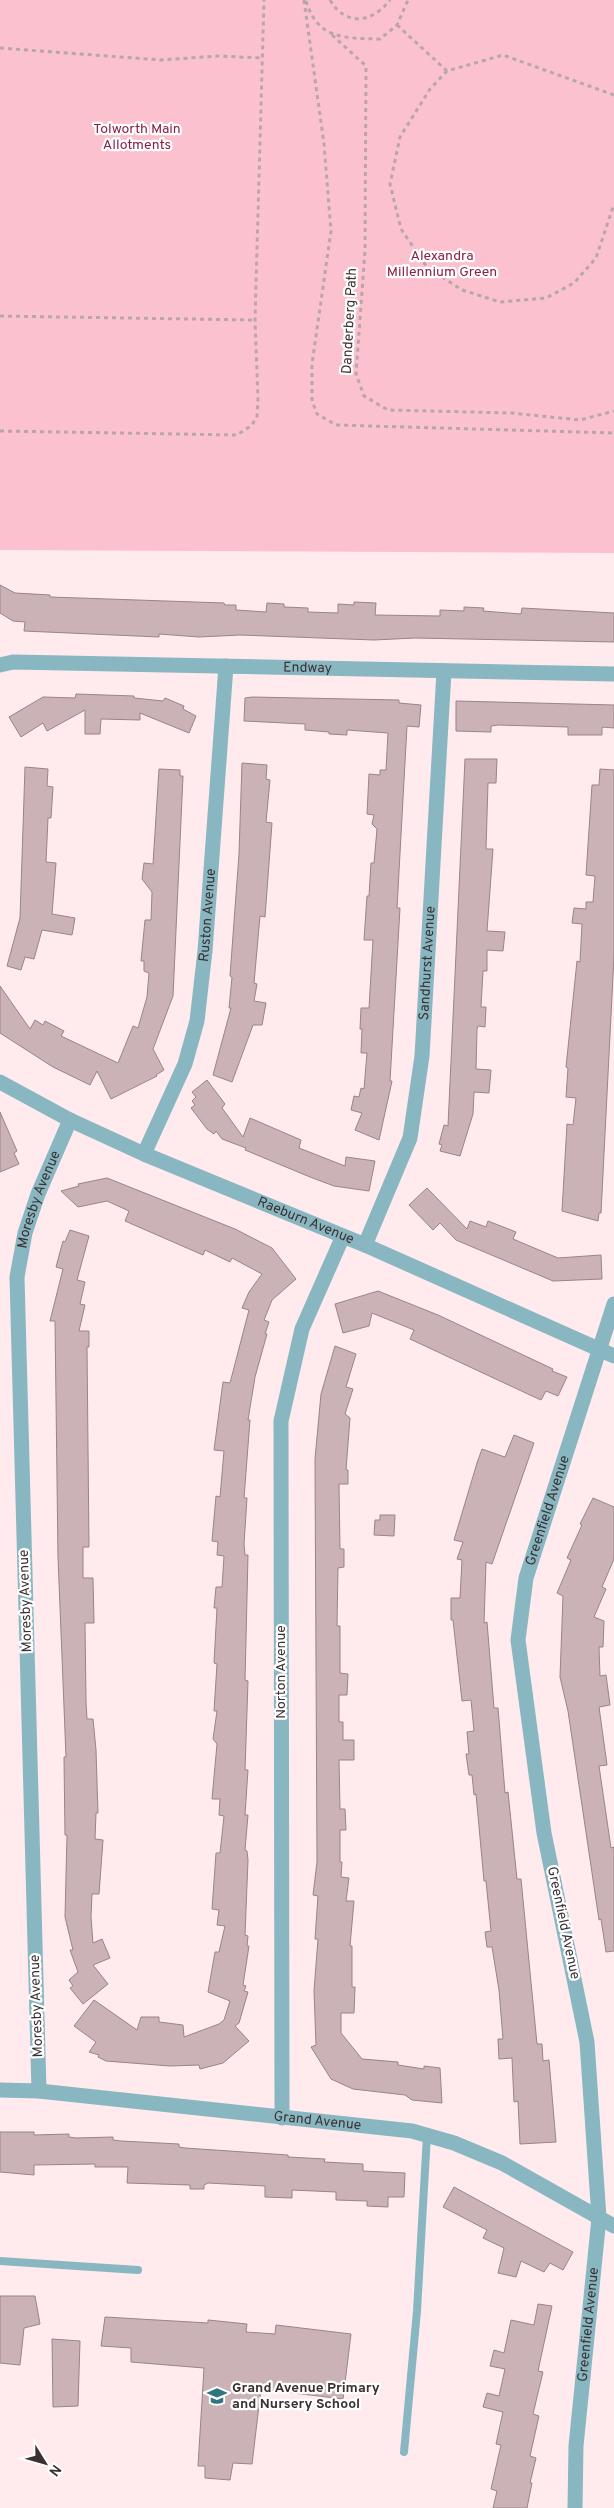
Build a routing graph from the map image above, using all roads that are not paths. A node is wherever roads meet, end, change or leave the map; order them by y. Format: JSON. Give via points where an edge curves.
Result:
{"nodes":[{"id":1,"x":0,"y":665,"type":"edge"},
{"id":2,"x":226,"y":666,"type":"junction"},
{"id":3,"x":444,"y":671,"type":"junction"},
{"id":4,"x":614,"y":674,"type":"edge"},
{"id":5,"x":0,"y":1082,"type":"edge"},
{"id":6,"x":70,"y":1120,"type":"junction"},
{"id":7,"x":144,"y":1154,"type":"junction"},
{"id":8,"x":343,"y":1236,"type":"junction"},
{"id":9,"x":365,"y":1245,"type":"junction"},
{"id":10,"x":614,"y":1304,"type":"edge"},
{"id":11,"x":607,"y":1353,"type":"edge"},
{"id":12,"x":0,"y":2090,"type":"edge"},
{"id":13,"x":39,"y":2091,"type":"junction"},
{"id":14,"x":282,"y":2118,"type":"junction"},
{"id":15,"x":427,"y":2135,"type":"junction"},
{"id":16,"x":599,"y":2218,"type":"junction"},
{"id":17,"x":614,"y":2226,"type":"edge"},
{"id":18,"x":0,"y":2262,"type":"edge"},
{"id":19,"x":138,"y":2270,"type":"dead end"},
{"id":20,"x":404,"y":2452,"type":"dead end"},
{"id":21,"x":575,"y":2508,"type":"edge"}],
"edges":[{"from":1,"to":2,"type":"street","name":"Endway","via":[[14,662]]},
{"from":2,"to":3,"type":"street","name":"Endway"},
{"from":2,"to":7,"type":"street","name":"Ruston Avenue","via":[[197,1022],[185,1064]]},
{"from":3,"to":4,"type":"street","name":"Endway"},
{"from":3,"to":9,"type":"street","name":"Sandhurst Avenue","via":[[422,1056],[410,1138]]},
{"from":5,"to":6,"type":"street","name":"Raeburn Avenue"},
{"from":6,"to":7,"type":"street","name":"Raeburn Avenue"},
{"from":6,"to":13,"type":"street","name":"Moresby Avenue","via":[[38,1194],[25,1233],[17,1277]]},
{"from":7,"to":8,"type":"street","name":"Raeburn Avenue"},
{"from":8,"to":9,"type":"street","name":"Raeburn Avenue"},
{"from":8,"to":14,"type":"street","name":"Norton Avenue","via":[[302,1329],[281,1421]]},
{"from":9,"to":11,"type":"street","name":"Raeburn Avenue"},
{"from":10,"to":11,"type":"street","name":"Greenfield Avenue"},
{"from":11,"to":16,"type":"street","name":"Greenfield Avenue","via":[[526,1578],[518,1640],[544,1833],[587,2042]]},
{"from":12,"to":13,"type":"street","name":"Grand Avenue"},
{"from":13,"to":14,"type":"street","name":"Grand Avenue"},
{"from":14,"to":15,"type":"street","name":"Grand Avenue"},
{"from":15,"to":16,"type":"street","name":"Grand Avenue","via":[[502,2163]]},
{"from":15,"to":20,"type":"lane","via":[[417,2311]]},
{"from":16,"to":17,"type":"street","name":"Grand Avenue"},
{"from":16,"to":21,"type":"street","name":"Greenfield Avenue","via":[[576,2446]]},
{"from":18,"to":19,"type":"lane"}]}
